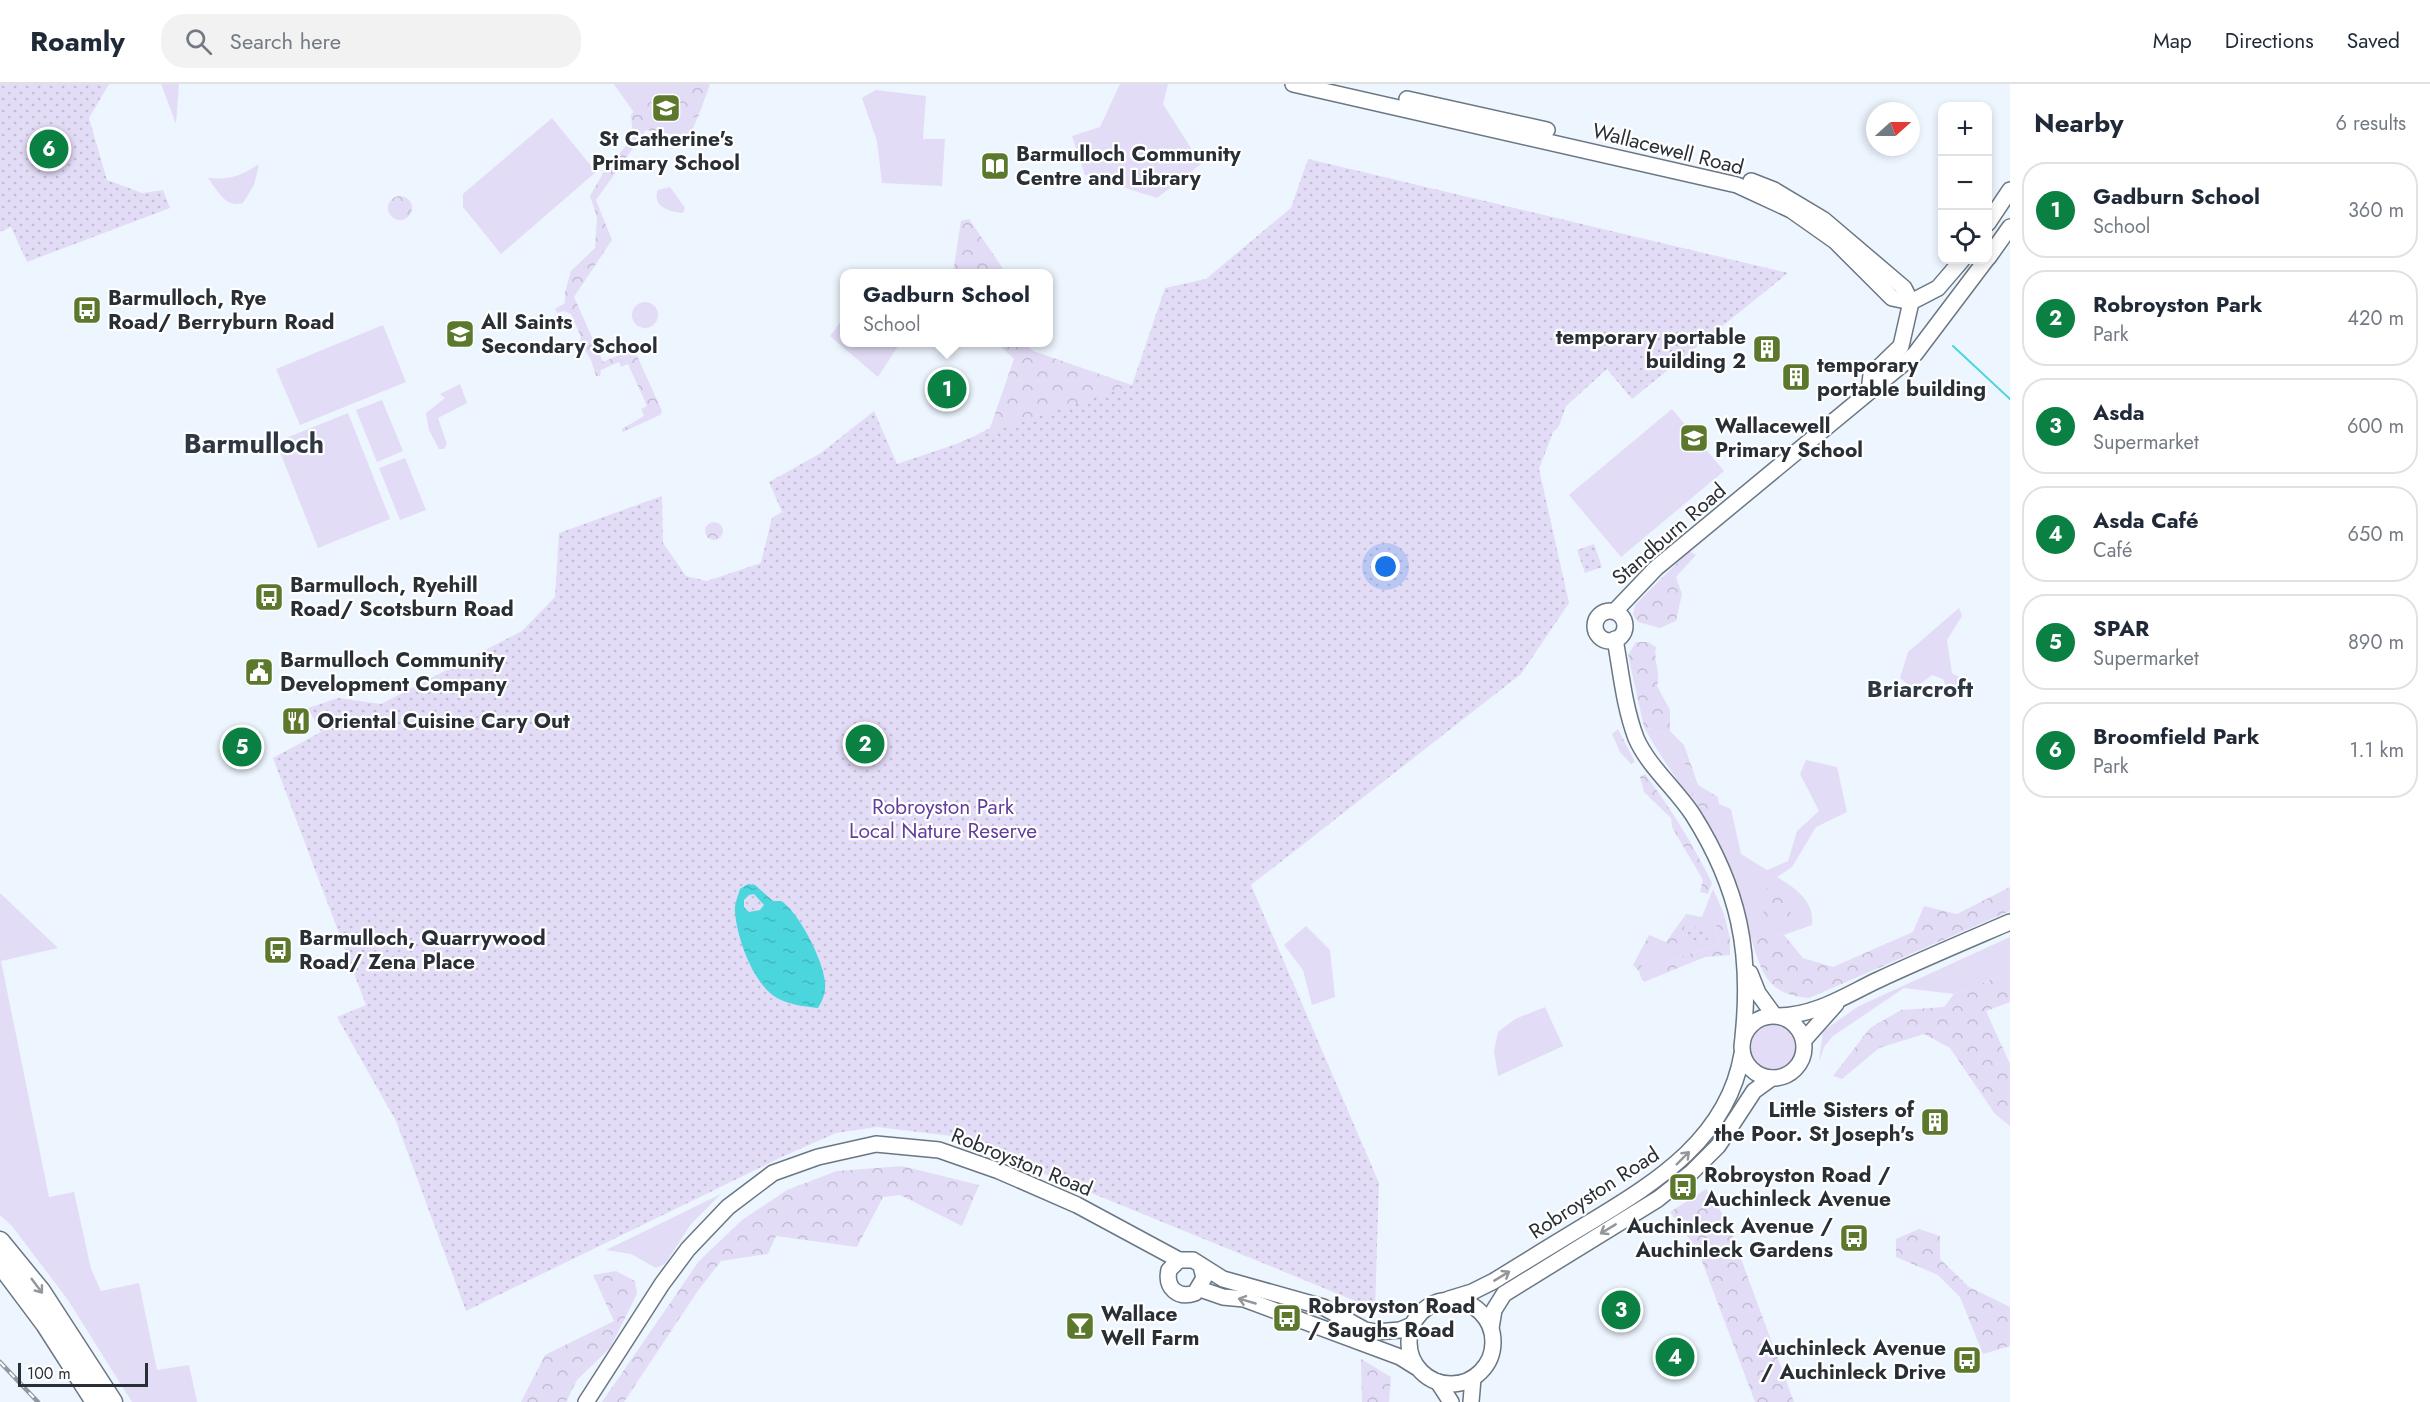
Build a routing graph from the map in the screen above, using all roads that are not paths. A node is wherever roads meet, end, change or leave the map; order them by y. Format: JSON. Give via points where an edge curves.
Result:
{"nodes":[{"id":1,"x":1293,"y":84,"type":"edge"},
{"id":2,"x":1351,"y":89,"type":"edge"},
{"id":3,"x":2010,"y":190,"type":"edge"},
{"id":4,"x":1992,"y":217,"type":"edge"},
{"id":5,"x":2010,"y":226,"type":"edge"},
{"id":6,"x":1992,"y":252,"type":"edge"},
{"id":7,"x":1959,"y":264,"type":"edge"},
{"id":8,"x":1983,"y":264,"type":"edge"},
{"id":9,"x":1911,"y":302,"type":"junction"},
{"id":10,"x":1869,"y":391,"type":"junction"},
{"id":11,"x":1615,"y":611,"type":"junction"},
{"id":12,"x":1615,"y":639,"type":"junction"},
{"id":13,"x":2010,"y":922,"type":"edge"},
{"id":14,"x":1747,"y":964,"type":"junction"},
{"id":15,"x":1840,"y":1000,"type":"junction"},
{"id":16,"x":1776,"y":1016,"type":"junction"},
{"id":17,"x":1743,"y":1037,"type":"junction"},
{"id":18,"x":1804,"y":1040,"type":"junction"},
{"id":19,"x":1742,"y":1054,"type":"junction"},
{"id":20,"x":1772,"y":1078,"type":"junction"},
{"id":21,"x":0,"y":1241,"type":"edge"},
{"id":22,"x":0,"y":1264,"type":"edge"},
{"id":23,"x":1174,"y":1265,"type":"junction"},
{"id":24,"x":1201,"y":1266,"type":"junction"},
{"id":25,"x":1200,"y":1289,"type":"junction"},
{"id":26,"x":1449,"y":1299,"type":"junction"},
{"id":27,"x":1412,"y":1325,"type":"junction"},
{"id":28,"x":1491,"y":1328,"type":"junction"},
{"id":29,"x":1418,"y":1369,"type":"junction"},
{"id":30,"x":1473,"y":1378,"type":"junction"},
{"id":31,"x":1438,"y":1382,"type":"junction"},
{"id":32,"x":95,"y":1402,"type":"edge"},
{"id":33,"x":113,"y":1402,"type":"edge"},
{"id":34,"x":586,"y":1402,"type":"edge"},
{"id":35,"x":1451,"y":1402,"type":"edge"},
{"id":36,"x":1471,"y":1402,"type":"edge"}],
"edges":[{"from":1,"to":2,"type":"main road","name":"Wallacewell Road"},
{"from":2,"to":9,"type":"main road","name":"Wallacewell Road","via":[[1473,112],[1744,179],[1774,190],[1849,238],[1904,288]]},
{"from":3,"to":4,"type":"main road"},
{"from":5,"to":6,"type":"main road"},
{"from":7,"to":9,"type":"main road","via":[[1938,288]]},
{"from":8,"to":10,"type":"main road","via":[[1915,354]]},
{"from":9,"to":10,"type":"main road","name":"Standburn Road","via":[[1901,346],[1871,375]]},
{"from":10,"to":11,"type":"main road","name":"Standburn Road","via":[[1656,568]]},
{"from":11,"to":12,"type":"main road","via":[[1625,628],[1622,638]]},
{"from":11,"to":12,"type":"main road","via":[[1607,610],[1595,620],[1600,636],[1607,641]]},
{"from":12,"to":14,"type":"main road","via":[[1626,704],[1637,740],[1692,814],[1716,857],[1742,928]]},
{"from":13,"to":15,"type":"main road"},
{"from":14,"to":16,"type":"main road","via":[[1758,993]]},
{"from":14,"to":17,"type":"main road"},
{"from":15,"to":16,"type":"main road","via":[[1801,1014]]},
{"from":15,"to":18,"type":"main road"},
{"from":16,"to":17,"type":"main road","via":[[1757,1020]]},
{"from":16,"to":18,"type":"main road","via":[[1797,1026]]},
{"from":17,"to":19,"type":"main road"},
{"from":18,"to":20,"type":"main road","via":[[1802,1058],[1795,1069]]},
{"from":19,"to":20,"type":"main road","via":[[1753,1071]]},
{"from":26,"to":19,"type":"main road","name":"Robroyston Road","one_way":true,"via":[[1494,1281],[1639,1192],[1678,1163],[1713,1124],[1730,1096]]},
{"from":20,"to":28,"type":"main road","name":"Robroyston Road","one_way":true,"via":[[1759,1086],[1718,1146],[1692,1172],[1658,1199],[1504,1294],[1494,1310]]},
{"from":21,"to":33,"type":"highway","one_way":true,"via":[[41,1291]]},
{"from":22,"to":32,"type":"highway","via":[[45,1324]]},
{"from":23,"to":24,"type":"main road","name":"Robroyston Road","via":[[1193,1260]]},
{"from":23,"to":25,"type":"main road","via":[[1168,1283],[1178,1294],[1192,1294]]},
{"from":23,"to":34,"type":"main road","name":"Robroyston Road","via":[[1127,1231],[999,1171],[949,1153],[876,1144],[818,1156],[773,1173],[728,1207],[688,1249]]},
{"from":24,"to":25,"type":"main road","via":[[1204,1278]]},
{"from":24,"to":27,"type":"main road","name":"Robroyston Road","via":[[1223,1279],[1323,1307],[1365,1330],[1386,1332]]},
{"from":29,"to":25,"type":"main road","one_way":true,"via":[[1400,1357],[1244,1299]]},
{"from":26,"to":27,"type":"main road","via":[[1430,1305]]},
{"from":26,"to":28,"type":"main road","via":[[1468,1303],[1484,1314]]},
{"from":27,"to":29,"type":"main road","via":[[1409,1351]]},
{"from":28,"to":30,"type":"main road","via":[[1493,1347],[1489,1361]]},
{"from":29,"to":31,"type":"main road"},
{"from":30,"to":31,"type":"main road","via":[[1460,1384]]},
{"from":30,"to":36,"type":"main road"},
{"from":31,"to":35,"type":"main road"}]}
